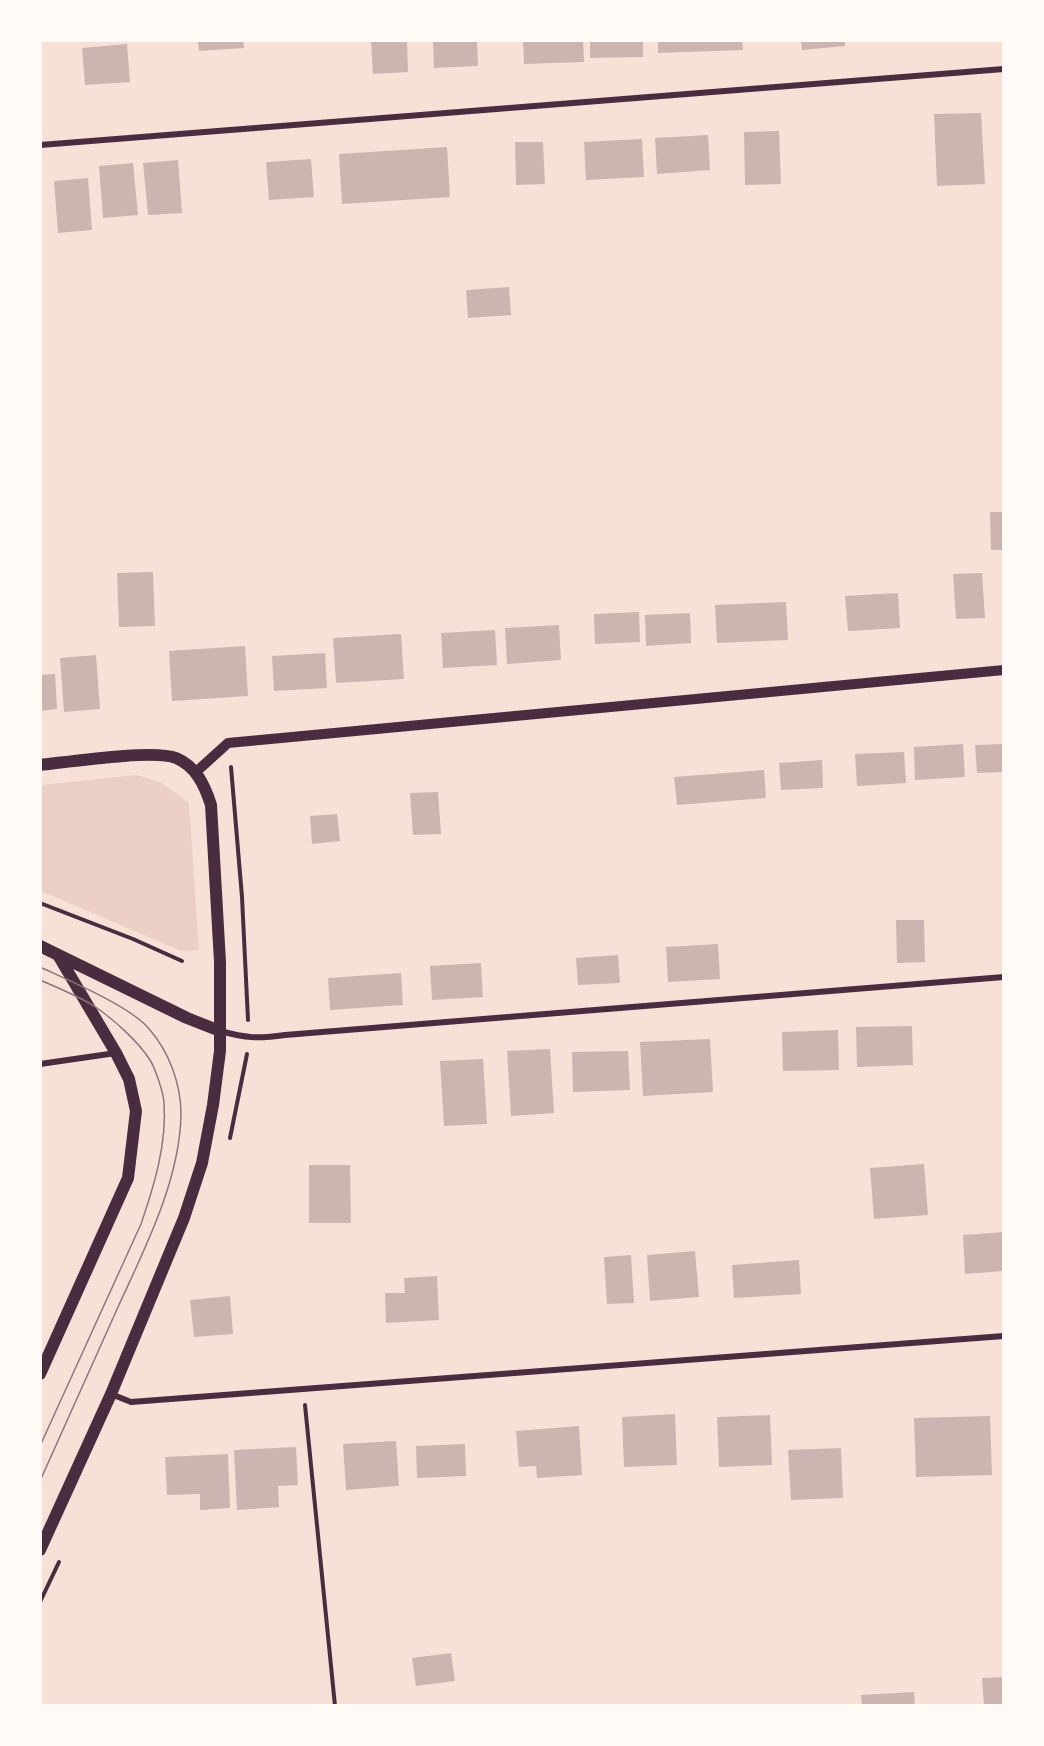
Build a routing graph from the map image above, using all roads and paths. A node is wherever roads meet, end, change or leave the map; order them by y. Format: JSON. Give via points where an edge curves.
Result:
{"nodes":[{"id":1,"x":1004,"y":69,"type":"edge"},
{"id":2,"x":40,"y":145,"type":"edge"},
{"id":3,"x":1004,"y":670,"type":"edge"},
{"id":4,"x":40,"y":765,"type":"edge"},
{"id":5,"x":196,"y":772,"type":"junction"},
{"id":6,"x":40,"y":903,"type":"edge"},
{"id":7,"x":40,"y":946,"type":"edge"},
{"id":8,"x":58,"y":955,"type":"junction"},
{"id":9,"x":182,"y":962,"type":"dead end"},
{"id":10,"x":1004,"y":977,"type":"edge"},
{"id":11,"x":220,"y":1031,"type":"junction"},
{"id":12,"x":116,"y":1053,"type":"junction"},
{"id":13,"x":40,"y":1064,"type":"edge"},
{"id":14,"x":1004,"y":1336,"type":"edge"},
{"id":15,"x":40,"y":1374,"type":"edge"},
{"id":16,"x":303,"y":1389,"type":"junction"},
{"id":17,"x":111,"y":1394,"type":"junction"},
{"id":18,"x":40,"y":1550,"type":"edge"},
{"id":19,"x":335,"y":1706,"type":"edge"}],
"edges":[{"from":1,"to":2,"type":"street"},
{"from":3,"to":5,"type":"street","via":[[228,743]]},
{"from":4,"to":5,"type":"main road","via":[[148,754],[176,757]]},
{"from":5,"to":11,"type":"main road","via":[[211,805]]},
{"from":6,"to":9,"type":"path"},
{"from":7,"to":8,"type":"main road"},
{"from":8,"to":11,"type":"main road"},
{"from":8,"to":12,"type":"main road"},
{"from":10,"to":11,"type":"street","via":[[250,1038]]},
{"from":11,"to":17,"type":"main road","via":[[215,1094],[202,1163],[184,1218]]},
{"from":12,"to":13,"type":"street"},
{"from":12,"to":15,"type":"main road","via":[[129,1079],[136,1111],[128,1178]]},
{"from":14,"to":16,"type":"street"},
{"from":16,"to":17,"type":"street","via":[[131,1402]]},
{"from":16,"to":19,"type":"path"},
{"from":17,"to":18,"type":"main road"}]}
